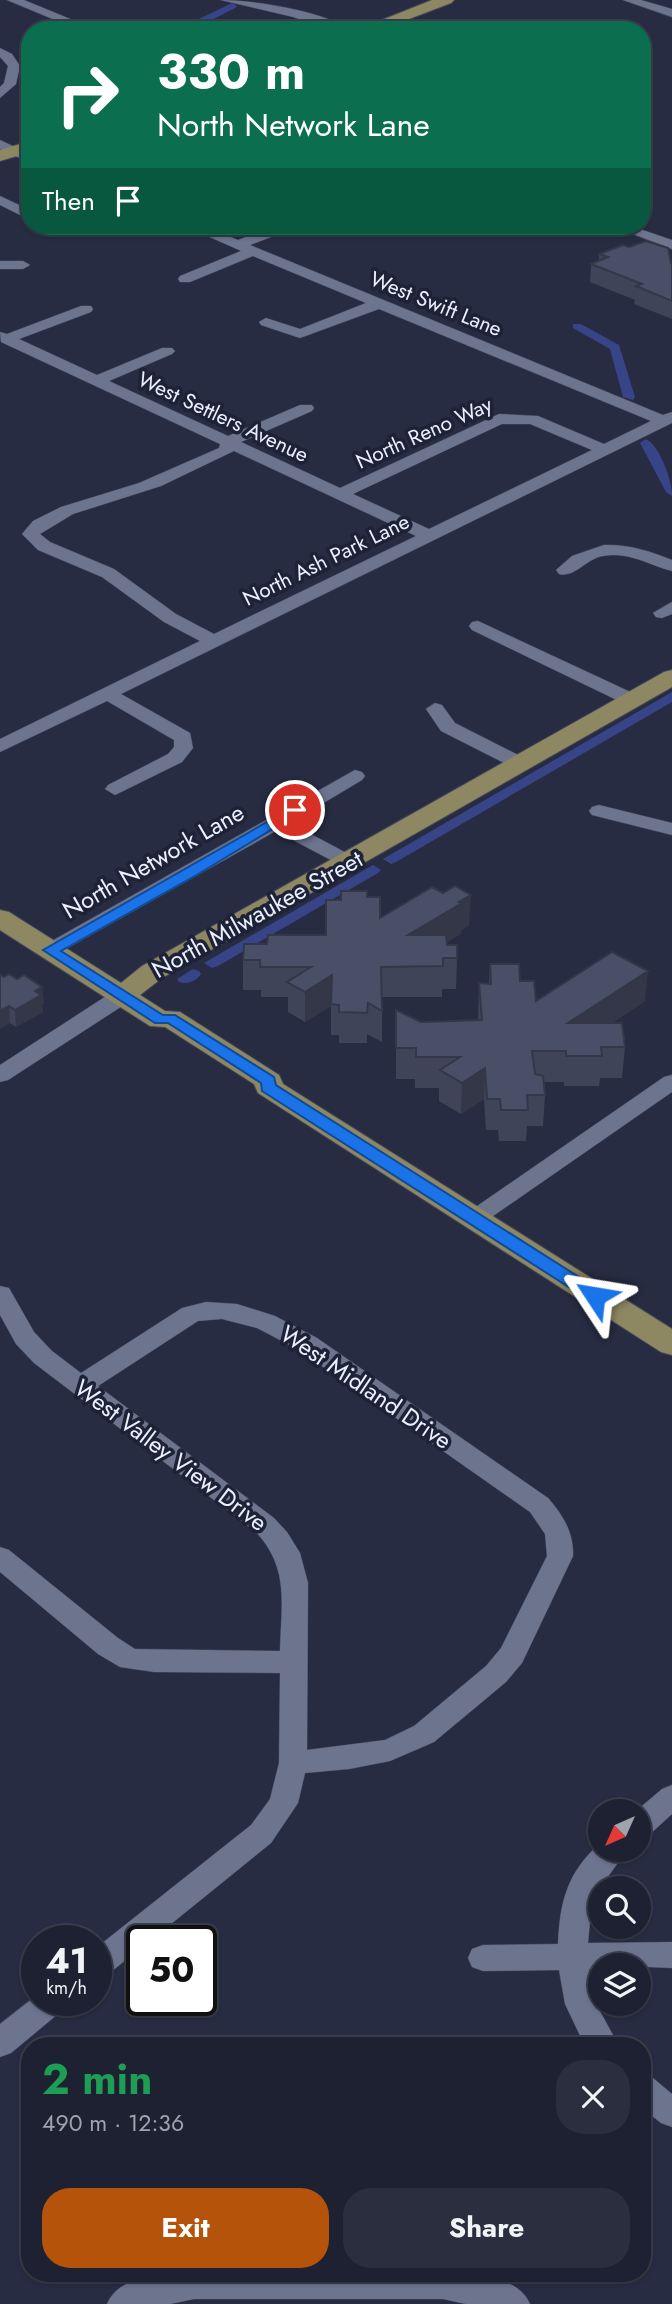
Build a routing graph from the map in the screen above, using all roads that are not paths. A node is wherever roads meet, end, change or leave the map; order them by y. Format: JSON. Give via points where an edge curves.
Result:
{"nodes":[{"id":1,"x":16,"y":0,"type":"edge"},
{"id":2,"x":228,"y":0,"type":"edge"},
{"id":3,"x":446,"y":0,"type":"edge"},
{"id":4,"x":629,"y":0,"type":"edge"},
{"id":5,"x":0,"y":6,"type":"edge"},
{"id":6,"x":672,"y":13,"type":"edge"},
{"id":7,"x":68,"y":21,"type":"edge"},
{"id":8,"x":319,"y":21,"type":"edge"},
{"id":9,"x":389,"y":21,"type":"edge"},
{"id":10,"x":0,"y":52,"type":"edge"},
{"id":11,"x":0,"y":94,"type":"edge"},
{"id":12,"x":0,"y":200,"type":"edge"},
{"id":13,"x":21,"y":211,"type":"edge"},
{"id":14,"x":214,"y":235,"type":"edge"},
{"id":15,"x":264,"y":235,"type":"edge"},
{"id":16,"x":644,"y":235,"type":"edge"},
{"id":17,"x":238,"y":245,"type":"junction"},
{"id":18,"x":672,"y":245,"type":"edge"},
{"id":19,"x":254,"y":251,"type":"junction"},
{"id":20,"x":0,"y":265,"type":"edge"},
{"id":21,"x":23,"y":265,"type":"dead end"},
{"id":22,"x":185,"y":279,"type":"dead end"},
{"id":23,"x":380,"y":303,"type":"junction"},
{"id":24,"x":86,"y":309,"type":"dead end"},
{"id":25,"x":266,"y":322,"type":"dead end"},
{"id":26,"x":3,"y":337,"type":"edge"},
{"id":27,"x":167,"y":351,"type":"dead end"},
{"id":28,"x":96,"y":381,"type":"junction"},
{"id":29,"x":306,"y":408,"type":"dead end"},
{"id":30,"x":668,"y":419,"type":"edge"},
{"id":31,"x":228,"y":442,"type":"junction"},
{"id":32,"x":605,"y":450,"type":"junction"},
{"id":33,"x":340,"y":494,"type":"junction"},
{"id":34,"x":428,"y":535,"type":"junction"},
{"id":35,"x":672,"y":566,"type":"edge"},
{"id":36,"x":565,"y":570,"type":"dead end"},
{"id":37,"x":478,"y":626,"type":"dead end"},
{"id":38,"x":213,"y":641,"type":"junction"},
{"id":39,"x":672,"y":677,"type":"edge"},
{"id":40,"x":107,"y":693,"type":"junction"},
{"id":41,"x":632,"y":700,"type":"junction"},
{"id":42,"x":435,"y":709,"type":"dead end"},
{"id":43,"x":0,"y":746,"type":"edge"},
{"id":44,"x":521,"y":764,"type":"junction"},
{"id":45,"x":355,"y":776,"type":"dead end"},
{"id":46,"x":115,"y":789,"type":"dead end"},
{"id":47,"x":598,"y":811,"type":"dead end"},
{"id":48,"x":274,"y":822,"type":"junction"},
{"id":49,"x":672,"y":829,"type":"edge"},
{"id":50,"x":349,"y":862,"type":"junction"},
{"id":51,"x":0,"y":918,"type":"edge"},
{"id":52,"x":50,"y":950,"type":"junction"},
{"id":53,"x":122,"y":996,"type":"junction"},
{"id":54,"x":0,"y":1075,"type":"edge"},
{"id":55,"x":672,"y":1082,"type":"edge"},
{"id":56,"x":475,"y":1218,"type":"junction"},
{"id":57,"x":0,"y":1294,"type":"edge"},
{"id":58,"x":672,"y":1344,"type":"edge"},
{"id":59,"x":80,"y":1386,"type":"junction"},
{"id":60,"x":559,"y":1533,"type":"joint"},
{"id":61,"x":0,"y":1558,"type":"edge"},
{"id":62,"x":294,"y":1662,"type":"junction"},
{"id":63,"x":293,"y":1763,"type":"junction"},
{"id":64,"x":672,"y":1797,"type":"edge"},
{"id":65,"x":651,"y":1815,"type":"edge"},
{"id":66,"x":598,"y":1862,"type":"edge"},
{"id":67,"x":112,"y":1953,"type":"edge"},
{"id":68,"x":672,"y":1955,"type":"edge"},
{"id":69,"x":572,"y":1956,"type":"junction"},
{"id":70,"x":483,"y":1958,"type":"dead end"},
{"id":71,"x":33,"y":2016,"type":"edge"},
{"id":72,"x":596,"y":2037,"type":"edge"},
{"id":73,"x":0,"y":2043,"type":"edge"},
{"id":74,"x":651,"y":2096,"type":"edge"},
{"id":75,"x":672,"y":2113,"type":"edge"},
{"id":76,"x":323,"y":2287,"type":"edge"},
{"id":77,"x":124,"y":2304,"type":"edge"},
{"id":78,"x":513,"y":2304,"type":"edge"}],
"edges":[{"from":1,"to":5,"type":"street"},
{"from":1,"to":7,"type":"street"},
{"from":2,"to":8,"type":"street"},
{"from":3,"to":9,"type":"main road"},
{"from":4,"to":6,"type":"street"},
{"from":10,"to":11,"type":"street","via":[[9,57],[17,79]]},
{"from":12,"to":13,"type":"street"},
{"from":14,"to":17,"type":"street","name":"West Swift Lane"},
{"from":15,"to":17,"type":"street"},
{"from":16,"to":18,"type":"street"},
{"from":17,"to":19,"type":"street","name":"West Swift Lane"},
{"from":19,"to":22,"type":"street"},
{"from":19,"to":23,"type":"street","name":"West Swift Lane"},
{"from":20,"to":21,"type":"street"},
{"from":23,"to":25,"type":"street","via":[[300,334]]},
{"from":23,"to":30,"type":"street","name":"West Swift Lane"},
{"from":24,"to":26,"type":"street"},
{"from":26,"to":28,"type":"street","name":"West Settlers Avenue"},
{"from":27,"to":28,"type":"street"},
{"from":28,"to":31,"type":"street","name":"West Settlers Avenue"},
{"from":29,"to":31,"type":"street"},
{"from":30,"to":32,"type":"street","name":"North Ash Park Lane"},
{"from":31,"to":33,"type":"street","name":"West Settlers Avenue"},
{"from":31,"to":38,"type":"street","via":[[226,451],[145,486],[85,504],[37,525],[30,534],[44,546],[108,573],[170,618]]},
{"from":32,"to":33,"type":"street","name":"North Reno Way","via":[[532,419],[499,419]]},
{"from":32,"to":34,"type":"street","name":"North Ash Park Lane"},
{"from":33,"to":34,"type":"street","name":"West Settlers Avenue"},
{"from":34,"to":38,"type":"street","name":"North Ash Park Lane"},
{"from":35,"to":36,"type":"street","via":[[634,551],[610,549],[587,554]]},
{"from":37,"to":41,"type":"street"},
{"from":38,"to":40,"type":"street","name":"North Ash Park Lane"},
{"from":39,"to":41,"type":"main road","name":"North Milwaukee Street"},
{"from":40,"to":43,"type":"street","name":"North Ash Park Lane"},
{"from":40,"to":46,"type":"street","via":[[183,737],[184,748],[175,758]]},
{"from":41,"to":44,"type":"main road","name":"North Milwaukee Street"},
{"from":42,"to":44,"type":"street","via":[[448,727]]},
{"from":44,"to":50,"type":"main road","name":"North Milwaukee Street"},
{"from":45,"to":48,"type":"street","name":"North Network Lane"},
{"from":47,"to":49,"type":"street"},
{"from":48,"to":50,"type":"street"},
{"from":48,"to":52,"type":"street","name":"North Network Lane"},
{"from":50,"to":53,"type":"main road","name":"North Milwaukee Street","via":[[152,972]]},
{"from":51,"to":52,"type":"main road"},
{"from":52,"to":53,"type":"main road"},
{"from":53,"to":54,"type":"street","name":"North Milwaukee Street"},
{"from":53,"to":56,"type":"main road","via":[[160,1020],[155,1027],[255,1090],[268,1087]]},
{"from":55,"to":56,"type":"street"},
{"from":56,"to":58,"type":"main road"},
{"from":57,"to":59,"type":"street","name":"West Valley View Drive","via":[[25,1338]]},
{"from":59,"to":60,"type":"street","name":"West Midland Drive","via":[[191,1314],[227,1309],[275,1325],[308,1343],[539,1505]]},
{"from":59,"to":62,"type":"street","name":"West Valley View Drive","via":[[278,1539],[295,1583]]},
{"from":60,"to":63,"type":"street","via":[[560,1556],[512,1655],[496,1674],[424,1734],[390,1750]]},
{"from":61,"to":62,"type":"street","via":[[107,1646],[130,1659]]},
{"from":62,"to":63,"type":"street","name":"West Valley View Drive"},
{"from":63,"to":67,"type":"street","via":[[284,1803],[261,1834]]},
{"from":64,"to":65,"type":"street"},
{"from":66,"to":69,"type":"street","via":[[576,1901]]},
{"from":68,"to":69,"type":"street"},
{"from":69,"to":70,"type":"street"},
{"from":69,"to":72,"type":"street","via":[[574,1981]]},
{"from":71,"to":73,"type":"street"},
{"from":74,"to":75,"type":"street"},
{"from":76,"to":77,"type":"street","via":[[194,2283],[138,2295]]},
{"from":76,"to":78,"type":"street","via":[[443,2283],[497,2295]]}]}
